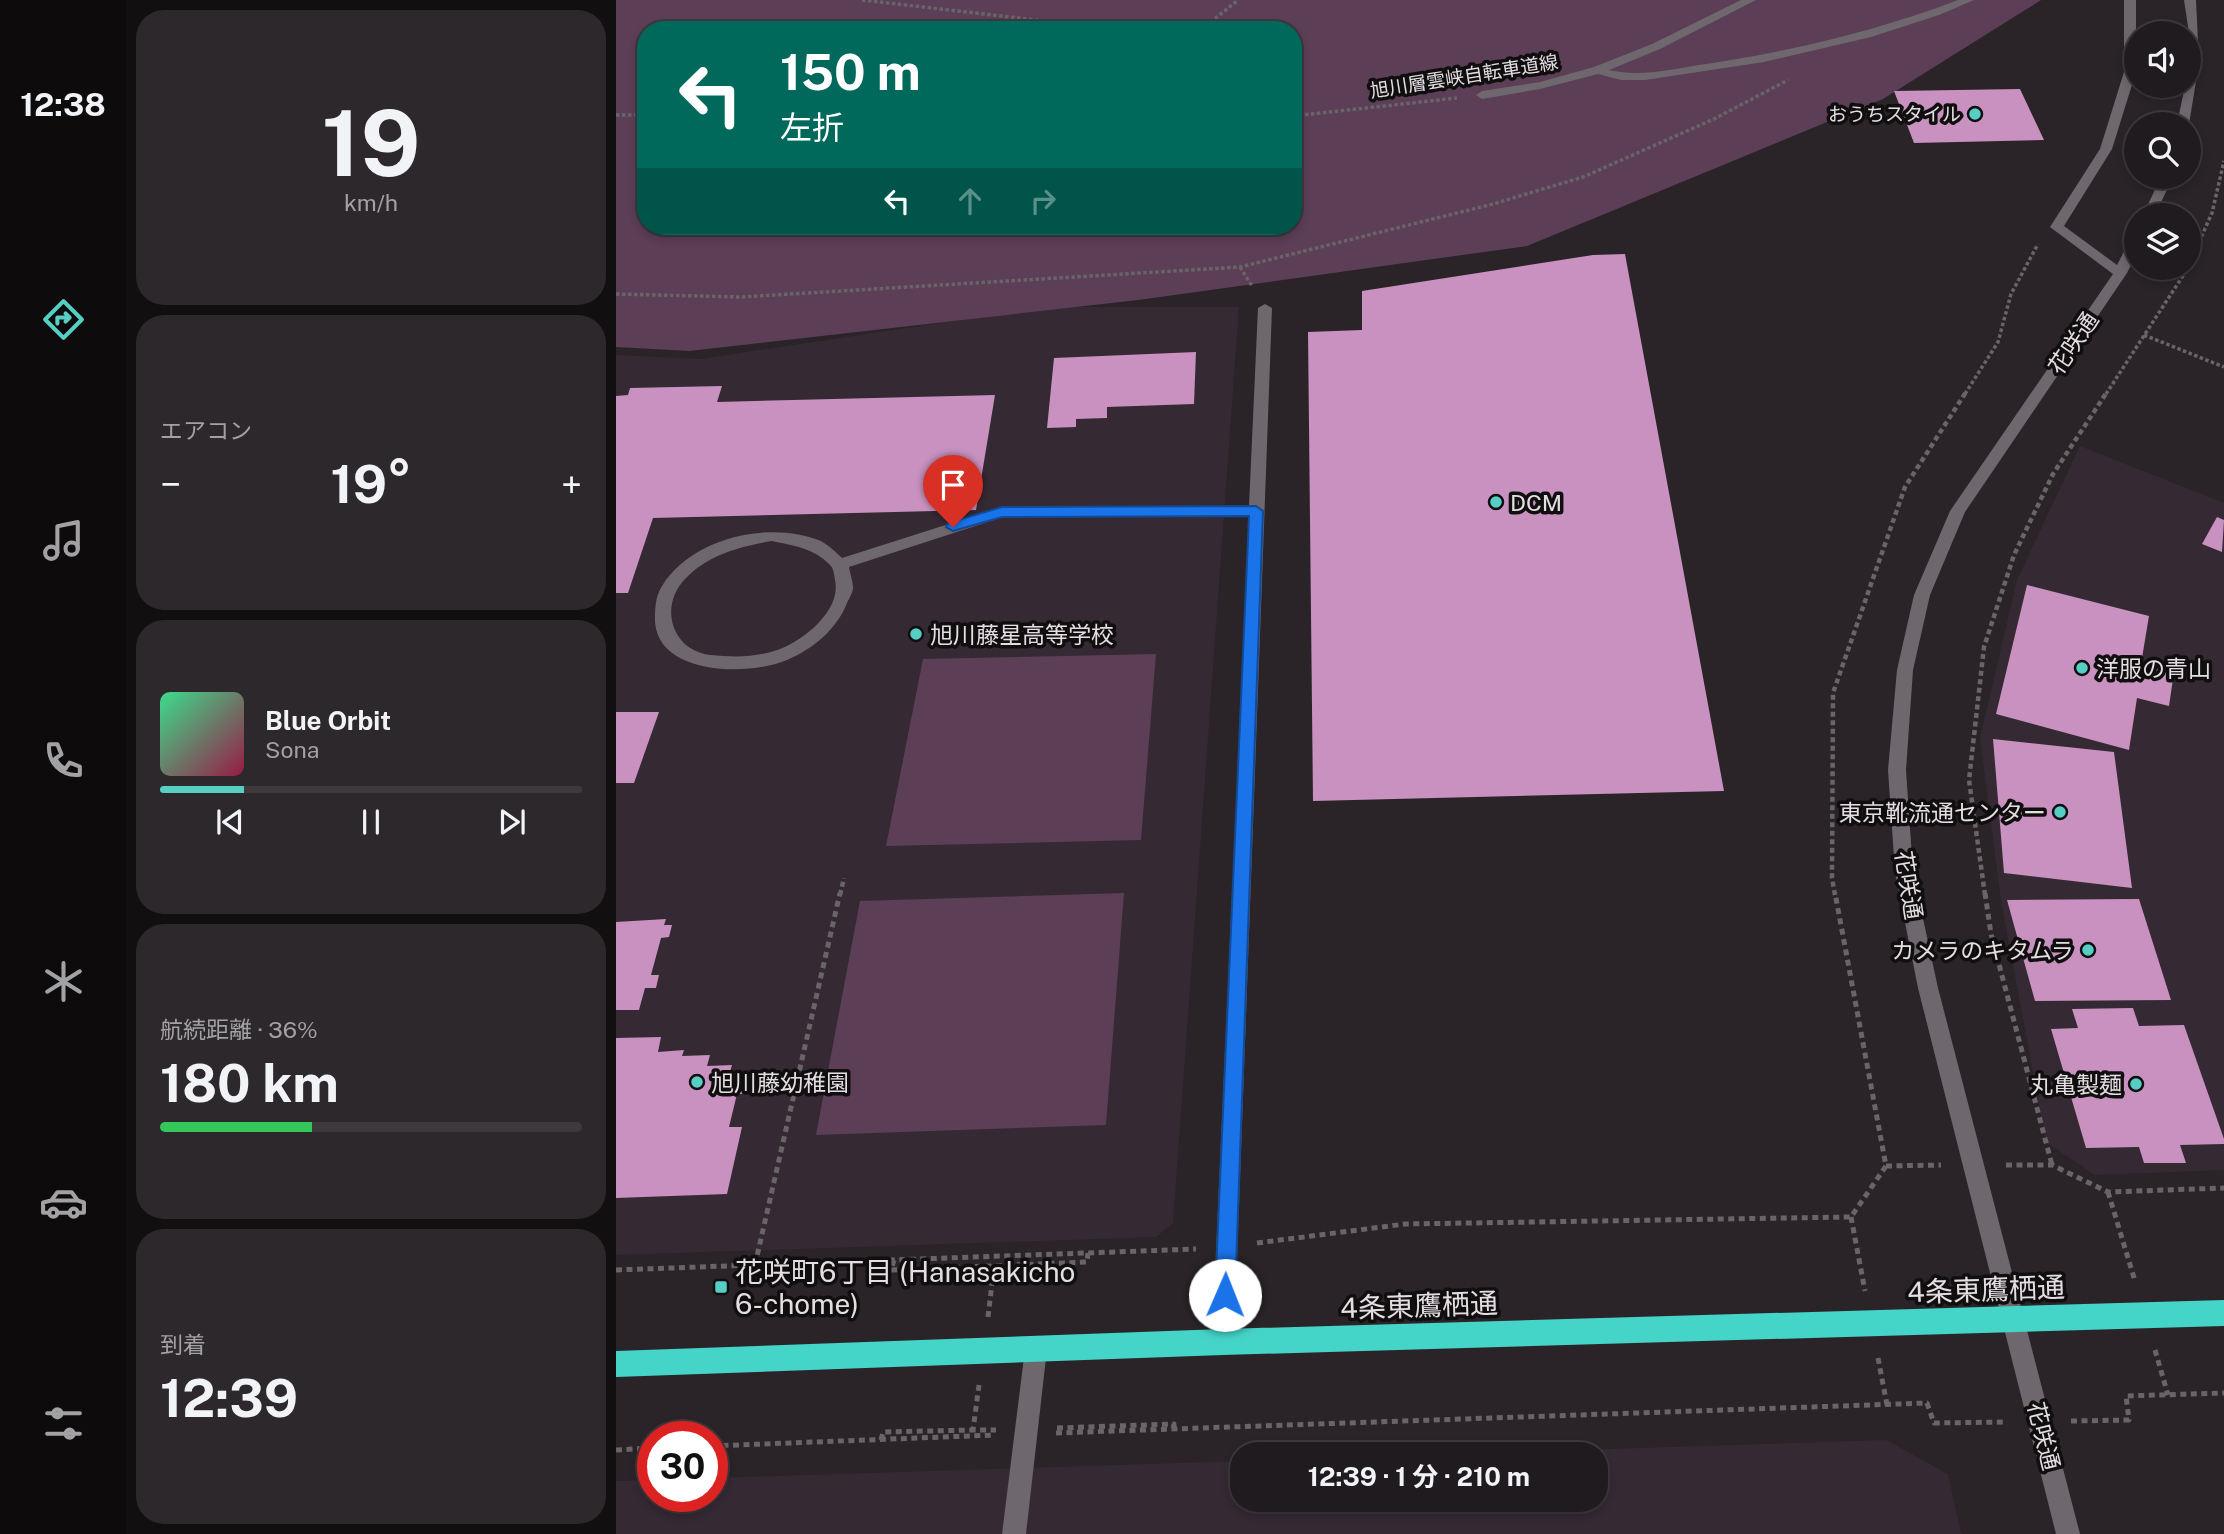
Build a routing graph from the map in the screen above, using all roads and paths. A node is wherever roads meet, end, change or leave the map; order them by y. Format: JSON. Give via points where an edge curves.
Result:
{"nodes":[{"id":1,"x":862,"y":0,"type":"edge"},
{"id":2,"x":1238,"y":0,"type":"edge"},
{"id":3,"x":1750,"y":0,"type":"edge"},
{"id":4,"x":1968,"y":0,"type":"edge"},
{"id":5,"x":2130,"y":0,"type":"edge"},
{"id":6,"x":2190,"y":0,"type":"edge"},
{"id":7,"x":1045,"y":21,"type":"edge"},
{"id":8,"x":1212,"y":21,"type":"edge"},
{"id":9,"x":1598,"y":70,"type":"junction"},
{"id":10,"x":1795,"y":77,"type":"dead end"},
{"id":11,"x":1482,"y":95,"type":"joint"},
{"id":12,"x":2186,"y":112,"type":"edge"},
{"id":13,"x":616,"y":115,"type":"edge"},
{"id":14,"x":637,"y":115,"type":"edge"},
{"id":15,"x":1302,"y":115,"type":"edge"},
{"id":16,"x":2224,"y":161,"type":"edge"},
{"id":17,"x":2201,"y":237,"type":"edge"},
{"id":18,"x":2124,"y":265,"type":"edge"},
{"id":19,"x":2120,"y":273,"type":"junction"},
{"id":20,"x":2179,"y":280,"type":"edge"},
{"id":21,"x":616,"y":294,"type":"edge"},
{"id":22,"x":1265,"y":308,"type":"dead end"},
{"id":23,"x":2144,"y":335,"type":"junction"},
{"id":24,"x":2224,"y":367,"type":"edge"},
{"id":25,"x":1256,"y":511,"type":"junction"},
{"id":26,"x":840,"y":564,"type":"junction"},
{"id":27,"x":844,"y":878,"type":"dead end"},
{"id":28,"x":1886,"y":1166,"type":"dead end"},
{"id":29,"x":2224,"y":1188,"type":"edge"},
{"id":30,"x":1226,"y":1248,"type":"junction"},
{"id":31,"x":1088,"y":1253,"type":"junction"},
{"id":32,"x":894,"y":1260,"type":"junction"},
{"id":33,"x":755,"y":1265,"type":"junction"},
{"id":34,"x":616,"y":1270,"type":"edge"},
{"id":35,"x":2224,"y":1313,"type":"edge"},
{"id":36,"x":2015,"y":1320,"type":"junction"},
{"id":37,"x":1223,"y":1342,"type":"junction"},
{"id":38,"x":1036,"y":1349,"type":"junction"},
{"id":39,"x":616,"y":1364,"type":"edge"},
{"id":40,"x":2224,"y":1393,"type":"edge"},
{"id":41,"x":2129,"y":1420,"type":"dead end"},
{"id":42,"x":1934,"y":1423,"type":"dead end"},
{"id":43,"x":1063,"y":1428,"type":"dead end"},
{"id":44,"x":974,"y":1430,"type":"dead end"},
{"id":45,"x":1173,"y":1430,"type":"junction"},
{"id":46,"x":1024,"y":1434,"type":"junction"},
{"id":47,"x":881,"y":1440,"type":"junction"},
{"id":48,"x":728,"y":1445,"type":"edge"},
{"id":49,"x":637,"y":1449,"type":"edge"},
{"id":50,"x":616,"y":1450,"type":"edge"},
{"id":51,"x":1014,"y":1534,"type":"edge"},
{"id":52,"x":2068,"y":1534,"type":"edge"}],
"edges":[{"from":1,"to":7,"type":"path"},
{"from":2,"to":8,"type":"path"},
{"from":3,"to":9,"type":"street","name":"旭川層雲峡自転車道線"},
{"from":4,"to":9,"type":"street","via":[[1867,35],[1743,63],[1646,76],[1617,76]]},
{"from":5,"to":19,"type":"street","via":[[2130,72],[2106,149],[2057,227]]},
{"from":6,"to":12,"type":"street","via":[[2195,34]]},
{"from":9,"to":11,"type":"street","name":"旭川層雲峡自転車道線"},
{"from":10,"to":21,"type":"path","via":[[1583,177],[1240,267],[741,297]]},
{"from":11,"to":15,"type":"path","name":"旭川層雲峡自転車道線"},
{"from":13,"to":14,"type":"path"},
{"from":16,"to":17,"type":"path","via":[[2212,213]]},
{"from":18,"to":19,"type":"street","name":"花咲通"},
{"from":19,"to":36,"type":"street","name":"花咲通","via":[[1958,511],[1922,595],[1905,670],[1897,770],[1904,872],[1928,988]]},
{"from":20,"to":23,"type":"path"},
{"from":22,"to":25,"type":"street"},
{"from":23,"to":24,"type":"path"},
{"from":23,"to":29,"type":"path","via":[[2053,474],[2014,555],[1984,647],[1969,780],[1991,934],[2052,1165],[2108,1192]]},
{"from":25,"to":26,"type":"street","via":[[1002,512]]},
{"from":25,"to":30,"type":"street"},
{"from":26,"to":26,"type":"street","via":[[845,595],[838,612],[817,635],[786,654],[762,662],[713,663],[692,657],[665,633],[664,600],[673,583],[705,555],[726,545],[749,538],[794,537],[829,552]]},
{"from":27,"to":33,"type":"path"},
{"from":28,"to":30,"type":"path","via":[[1852,1217],[1405,1224]]},
{"from":30,"to":31,"type":"path"},
{"from":30,"to":37,"type":"street"},
{"from":31,"to":32,"type":"path"},
{"from":31,"to":32,"type":"path","via":[[1087,1262],[891,1270]]},
{"from":32,"to":33,"type":"path"},
{"from":33,"to":34,"type":"path"},
{"from":35,"to":36,"type":"highway","name":"4条東鷹栖通"},
{"from":36,"to":37,"type":"highway","name":"4条東鷹栖通"},
{"from":36,"to":52,"type":"street","name":"花咲通"},
{"from":37,"to":38,"type":"highway","name":"4条東鷹栖通"},
{"from":38,"to":39,"type":"highway","name":"4条東鷹栖通"},
{"from":38,"to":46,"type":"street"},
{"from":40,"to":41,"type":"path","via":[[2126,1396]]},
{"from":42,"to":45,"type":"path","via":[[1927,1403]]},
{"from":43,"to":45,"type":"path","via":[[1174,1424]]},
{"from":44,"to":47,"type":"path","via":[[883,1432]]},
{"from":45,"to":46,"type":"path"},
{"from":46,"to":47,"type":"path"},
{"from":46,"to":51,"type":"street"},
{"from":47,"to":48,"type":"path"},
{"from":49,"to":50,"type":"path"}]}
